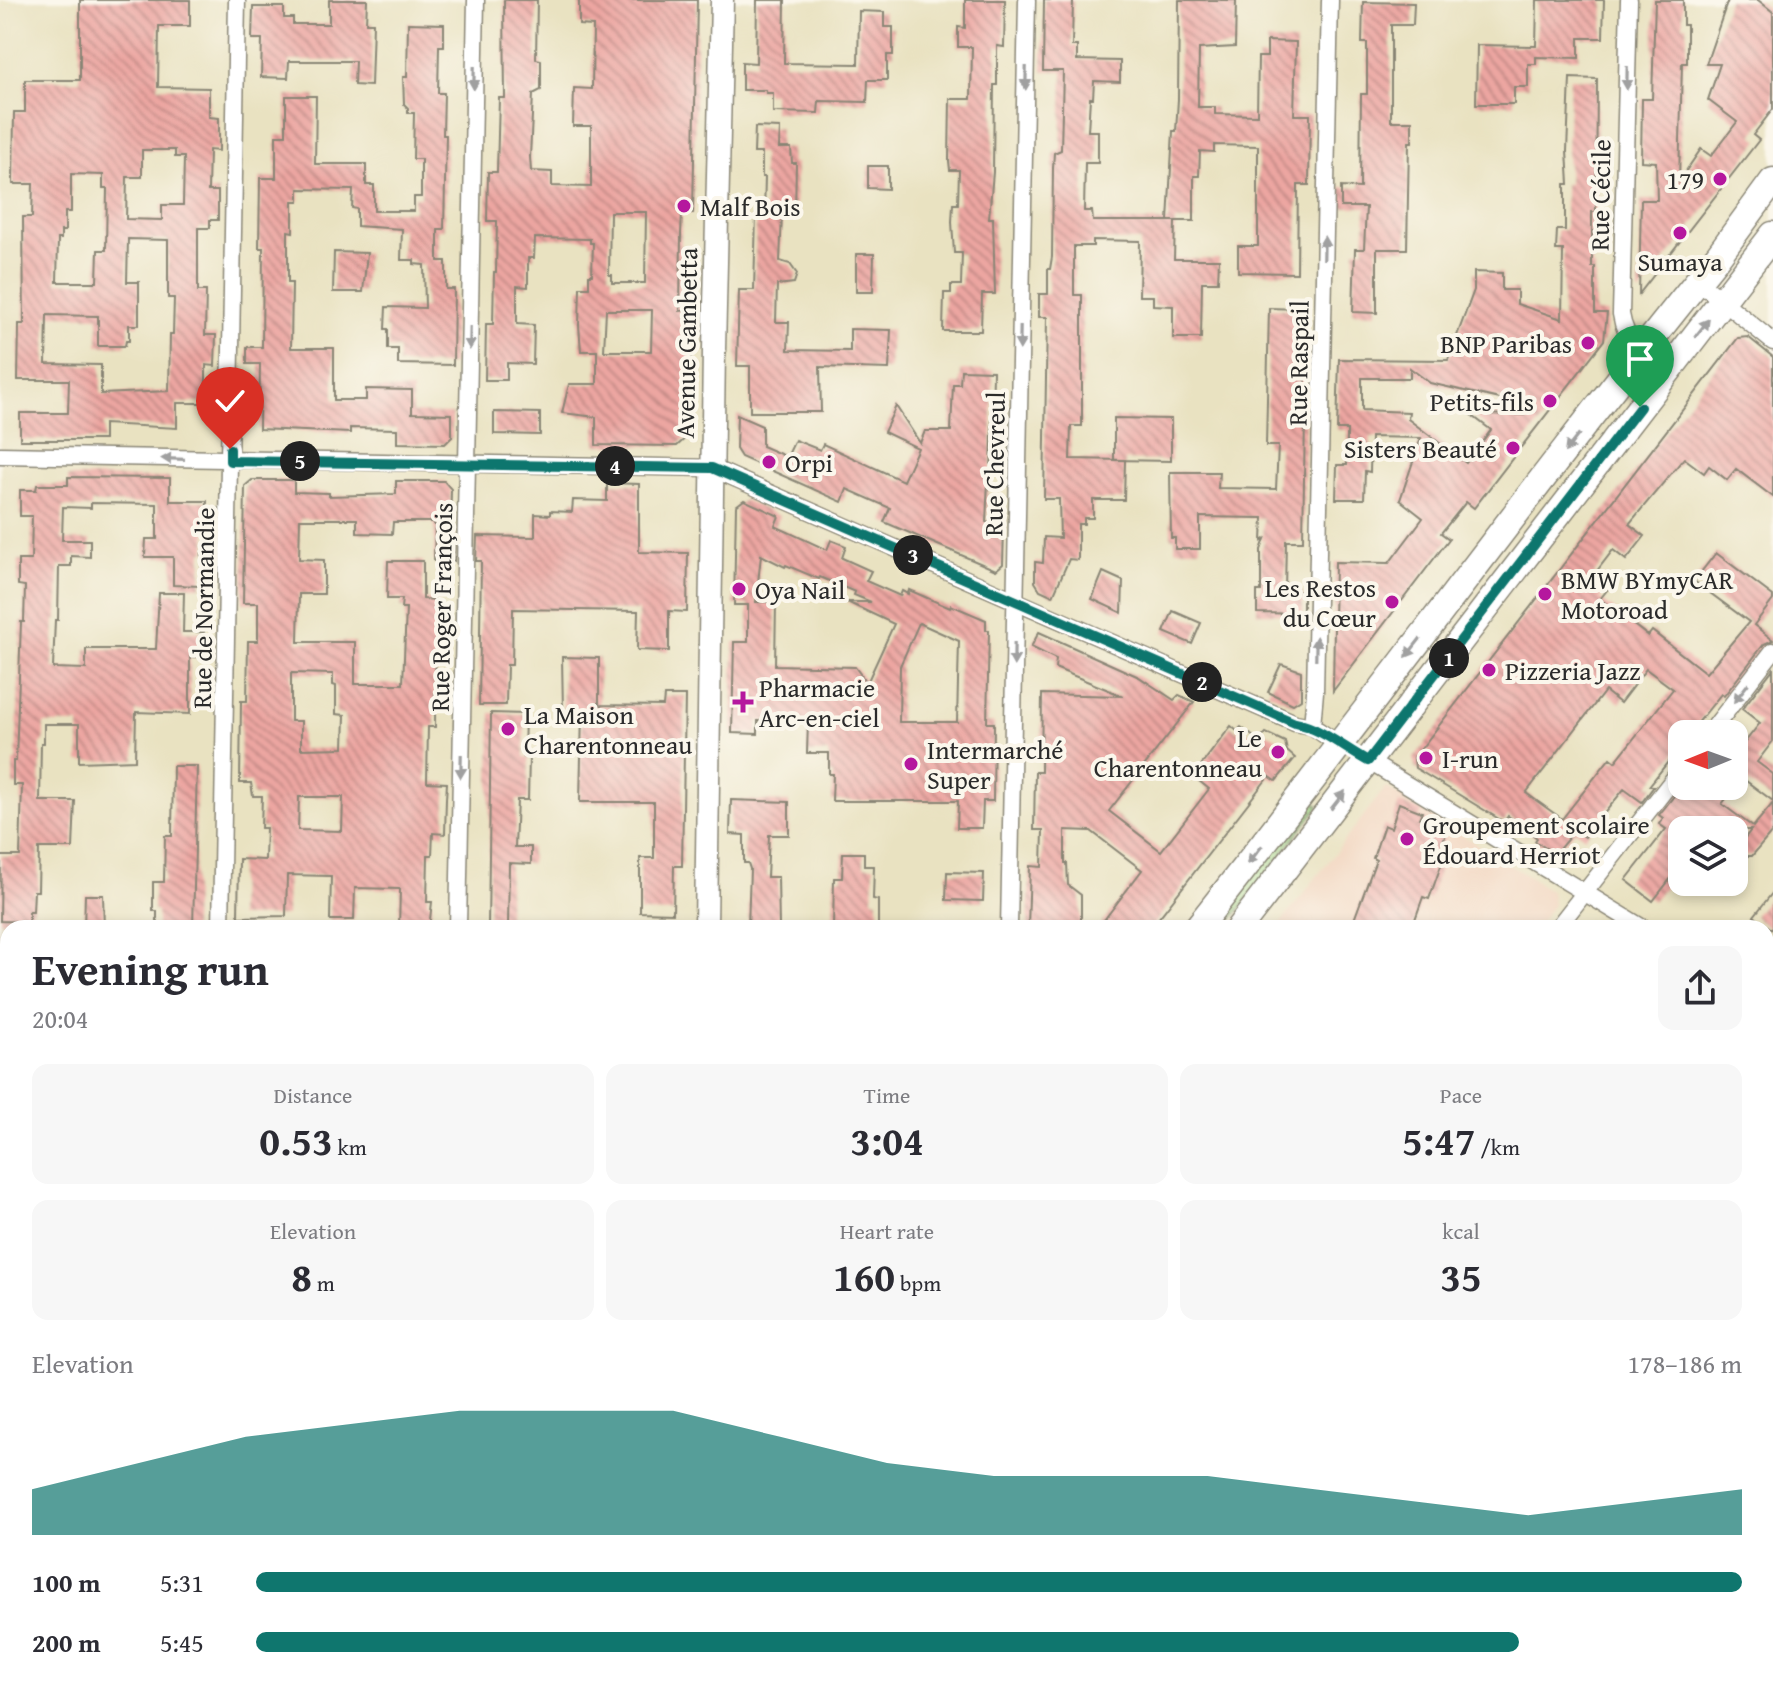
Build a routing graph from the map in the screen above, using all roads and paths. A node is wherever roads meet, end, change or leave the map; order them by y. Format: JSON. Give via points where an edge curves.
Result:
{"nodes":[{"id":1,"x":237,"y":0,"type":"edge"},
{"id":2,"x":476,"y":0,"type":"edge"},
{"id":3,"x":722,"y":0,"type":"edge"},
{"id":4,"x":1027,"y":0,"type":"edge"},
{"id":5,"x":1330,"y":0,"type":"edge"},
{"id":6,"x":1629,"y":0,"type":"edge"},
{"id":7,"x":1773,"y":181,"type":"edge"},
{"id":8,"x":1773,"y":235,"type":"edge"},
{"id":9,"x":1698,"y":281,"type":"junction"},
{"id":10,"x":1723,"y":301,"type":"junction"},
{"id":11,"x":1773,"y":342,"type":"edge"},
{"id":12,"x":1640,"y":354,"type":"junction"},
{"id":13,"x":1666,"y":374,"type":"junction"},
{"id":14,"x":0,"y":455,"type":"edge"},
{"id":15,"x":230,"y":461,"type":"junction"},
{"id":16,"x":468,"y":462,"type":"junction"},
{"id":17,"x":712,"y":468,"type":"junction"},
{"id":18,"x":1015,"y":601,"type":"junction"},
{"id":19,"x":1773,"y":651,"type":"edge"},
{"id":20,"x":1720,"y":720,"type":"edge"},
{"id":21,"x":1312,"y":726,"type":"junction"},
{"id":22,"x":1339,"y":745,"type":"junction"},
{"id":23,"x":1368,"y":761,"type":"junction"},
{"id":24,"x":1668,"y":786,"type":"edge"},
{"id":25,"x":1585,"y":893,"type":"junction"},
{"id":26,"x":221,"y":920,"type":"edge"},
{"id":27,"x":458,"y":920,"type":"edge"},
{"id":28,"x":706,"y":920,"type":"edge"},
{"id":29,"x":1009,"y":920,"type":"edge"},
{"id":30,"x":1203,"y":920,"type":"edge"},
{"id":31,"x":1245,"y":920,"type":"edge"},
{"id":32,"x":1563,"y":920,"type":"edge"},
{"id":33,"x":1630,"y":920,"type":"edge"}],
"edges":[{"from":1,"to":15,"type":"street","name":"Rue de Normandie"},
{"from":2,"to":16,"type":"street","name":"Rue Roger François","one_way":true},
{"from":3,"to":17,"type":"street","name":"Avenue Gambetta"},
{"from":4,"to":18,"type":"street","name":"Rue Chevreul","one_way":true},
{"from":21,"to":5,"type":"street","name":"Rue Raspail","one_way":true},
{"from":6,"to":12,"type":"street","name":"Rue Cécile","one_way":true,"via":[[1621,314]]},
{"from":7,"to":9,"type":"main road"},
{"from":8,"to":10,"type":"main road"},
{"from":9,"to":10,"type":"street"},
{"from":9,"to":12,"type":"main road"},
{"from":10,"to":11,"type":"street"},
{"from":13,"to":10,"type":"main road","one_way":true},
{"from":12,"to":13,"type":"street","name":"Rue Cécile"},
{"from":12,"to":22,"type":"main road","one_way":true},
{"from":13,"to":23,"type":"main road"},
{"from":15,"to":14,"type":"street","one_way":true},
{"from":15,"to":16,"type":"street"},
{"from":15,"to":26,"type":"street","name":"Rue de Normandie"},
{"from":16,"to":17,"type":"street"},
{"from":16,"to":27,"type":"street","name":"Rue Roger François","one_way":true},
{"from":17,"to":18,"type":"street"},
{"from":17,"to":28,"type":"street","name":"Avenue Gambetta"},
{"from":18,"to":21,"type":"street"},
{"from":18,"to":29,"type":"street","name":"Rue Chevreul","one_way":true},
{"from":19,"to":20,"type":"street","one_way":true},
{"from":21,"to":22,"type":"street"},
{"from":22,"to":23,"type":"main road"},
{"from":22,"to":30,"type":"main road","one_way":true},
{"from":23,"to":25,"type":"street"},
{"from":31,"to":23,"type":"main road","one_way":true},
{"from":24,"to":25,"type":"street"},
{"from":25,"to":32,"type":"street"},
{"from":25,"to":33,"type":"street"}]}
